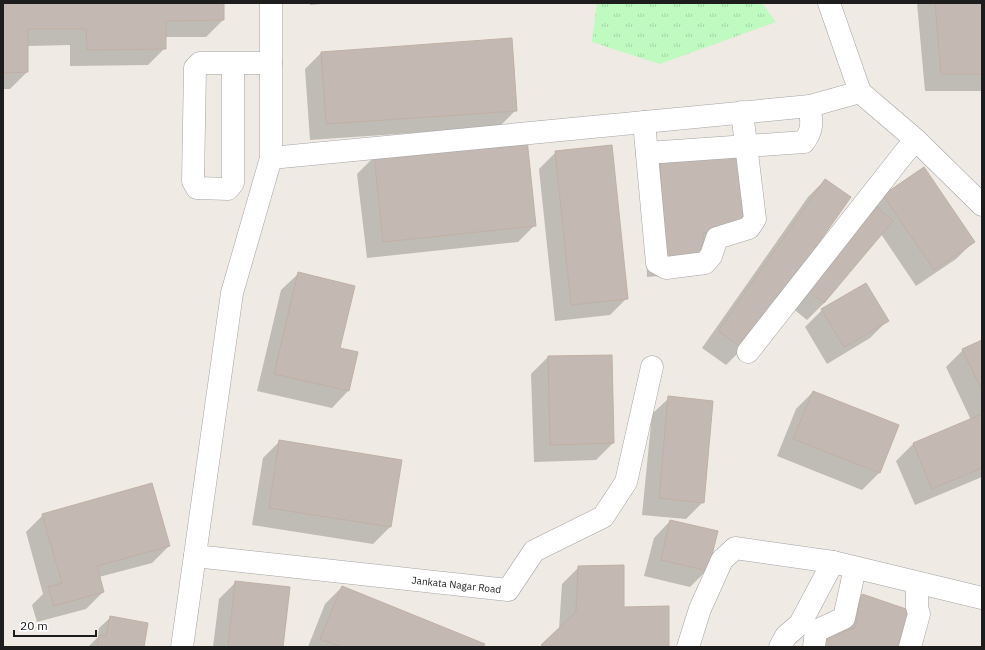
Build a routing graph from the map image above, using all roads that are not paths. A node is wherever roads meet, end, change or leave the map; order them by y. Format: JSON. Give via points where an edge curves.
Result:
{"nodes":[{"id":1,"x":271,"y":3,"type":"edge"},
{"id":2,"x":829,"y":3,"type":"edge"},
{"id":3,"x":233,"y":63,"type":"junction"},
{"id":4,"x":271,"y":63,"type":"junction"},
{"id":5,"x":860,"y":92,"type":"junction"},
{"id":6,"x":810,"y":106,"type":"junction"},
{"id":7,"x":764,"y":110,"type":"junction"},
{"id":8,"x":742,"y":112,"type":"junction"},
{"id":9,"x":720,"y":114,"type":"junction"},
{"id":10,"x":644,"y":122,"type":"junction"},
{"id":11,"x":916,"y":140,"type":"junction"},
{"id":12,"x":769,"y":145,"type":"junction"},
{"id":13,"x":747,"y":146,"type":"junction"},
{"id":14,"x":725,"y":147,"type":"junction"},
{"id":15,"x":647,"y":153,"type":"junction"},
{"id":16,"x":271,"y":158,"type":"junction"},
{"id":17,"x":982,"y":205,"type":"edge"},
{"id":18,"x":748,"y":352,"type":"dead end"},
{"id":19,"x":652,"y":367,"type":"dead end"},
{"id":20,"x":195,"y":556,"type":"junction"},
{"id":21,"x":832,"y":562,"type":"junction"},
{"id":22,"x":855,"y":568,"type":"junction"},
{"id":23,"x":917,"y":583,"type":"junction"},
{"id":24,"x":982,"y":598,"type":"edge"},
{"id":25,"x":182,"y":647,"type":"edge"},
{"id":26,"x":688,"y":647,"type":"edge"},
{"id":27,"x":780,"y":647,"type":"edge"},
{"id":28,"x":814,"y":647,"type":"edge"},
{"id":29,"x":910,"y":647,"type":"edge"}],
"edges":[{"from":1,"to":4,"type":"street"},
{"from":2,"to":5,"type":"street"},
{"from":3,"to":3,"type":"street","via":[[200,63],[195,68],[193,181],[197,188],[228,189],[233,183]]},
{"from":3,"to":4,"type":"street"},
{"from":4,"to":16,"type":"street"},
{"from":5,"to":6,"type":"street"},
{"from":5,"to":11,"type":"street"},
{"from":6,"to":7,"type":"street"},
{"from":6,"to":12,"type":"street","via":[[810,132],[804,142]]},
{"from":7,"to":8,"type":"street"},
{"from":7,"to":12,"type":"street"},
{"from":8,"to":9,"type":"street"},
{"from":8,"to":13,"type":"street"},
{"from":9,"to":10,"type":"street"},
{"from":9,"to":14,"type":"street"},
{"from":10,"to":15,"type":"street"},
{"from":10,"to":16,"type":"street"},
{"from":11,"to":17,"type":"street"},
{"from":11,"to":18,"type":"street"},
{"from":12,"to":13,"type":"street"},
{"from":13,"to":14,"type":"street"},
{"from":13,"to":15,"type":"street","via":[[755,219],[749,228],[717,238],[711,256],[705,263],[666,268],[657,263]]},
{"from":14,"to":15,"type":"street"},
{"from":16,"to":20,"type":"street","via":[[232,293]]},
{"from":19,"to":20,"type":"street","name":"Jankata Nagar Road","via":[[626,482],[603,517],[534,550],[508,590]]},
{"from":20,"to":25,"type":"street"},
{"from":21,"to":22,"type":"street"},
{"from":21,"to":26,"type":"street","via":[[735,548],[722,560],[700,609]]},
{"from":21,"to":27,"type":"street","via":[[800,624],[786,636]]},
{"from":22,"to":23,"type":"street"},
{"from":22,"to":28,"type":"street","via":[[844,618],[816,631]]},
{"from":23,"to":24,"type":"street"},
{"from":23,"to":29,"type":"street","via":[[919,614]]}]}
